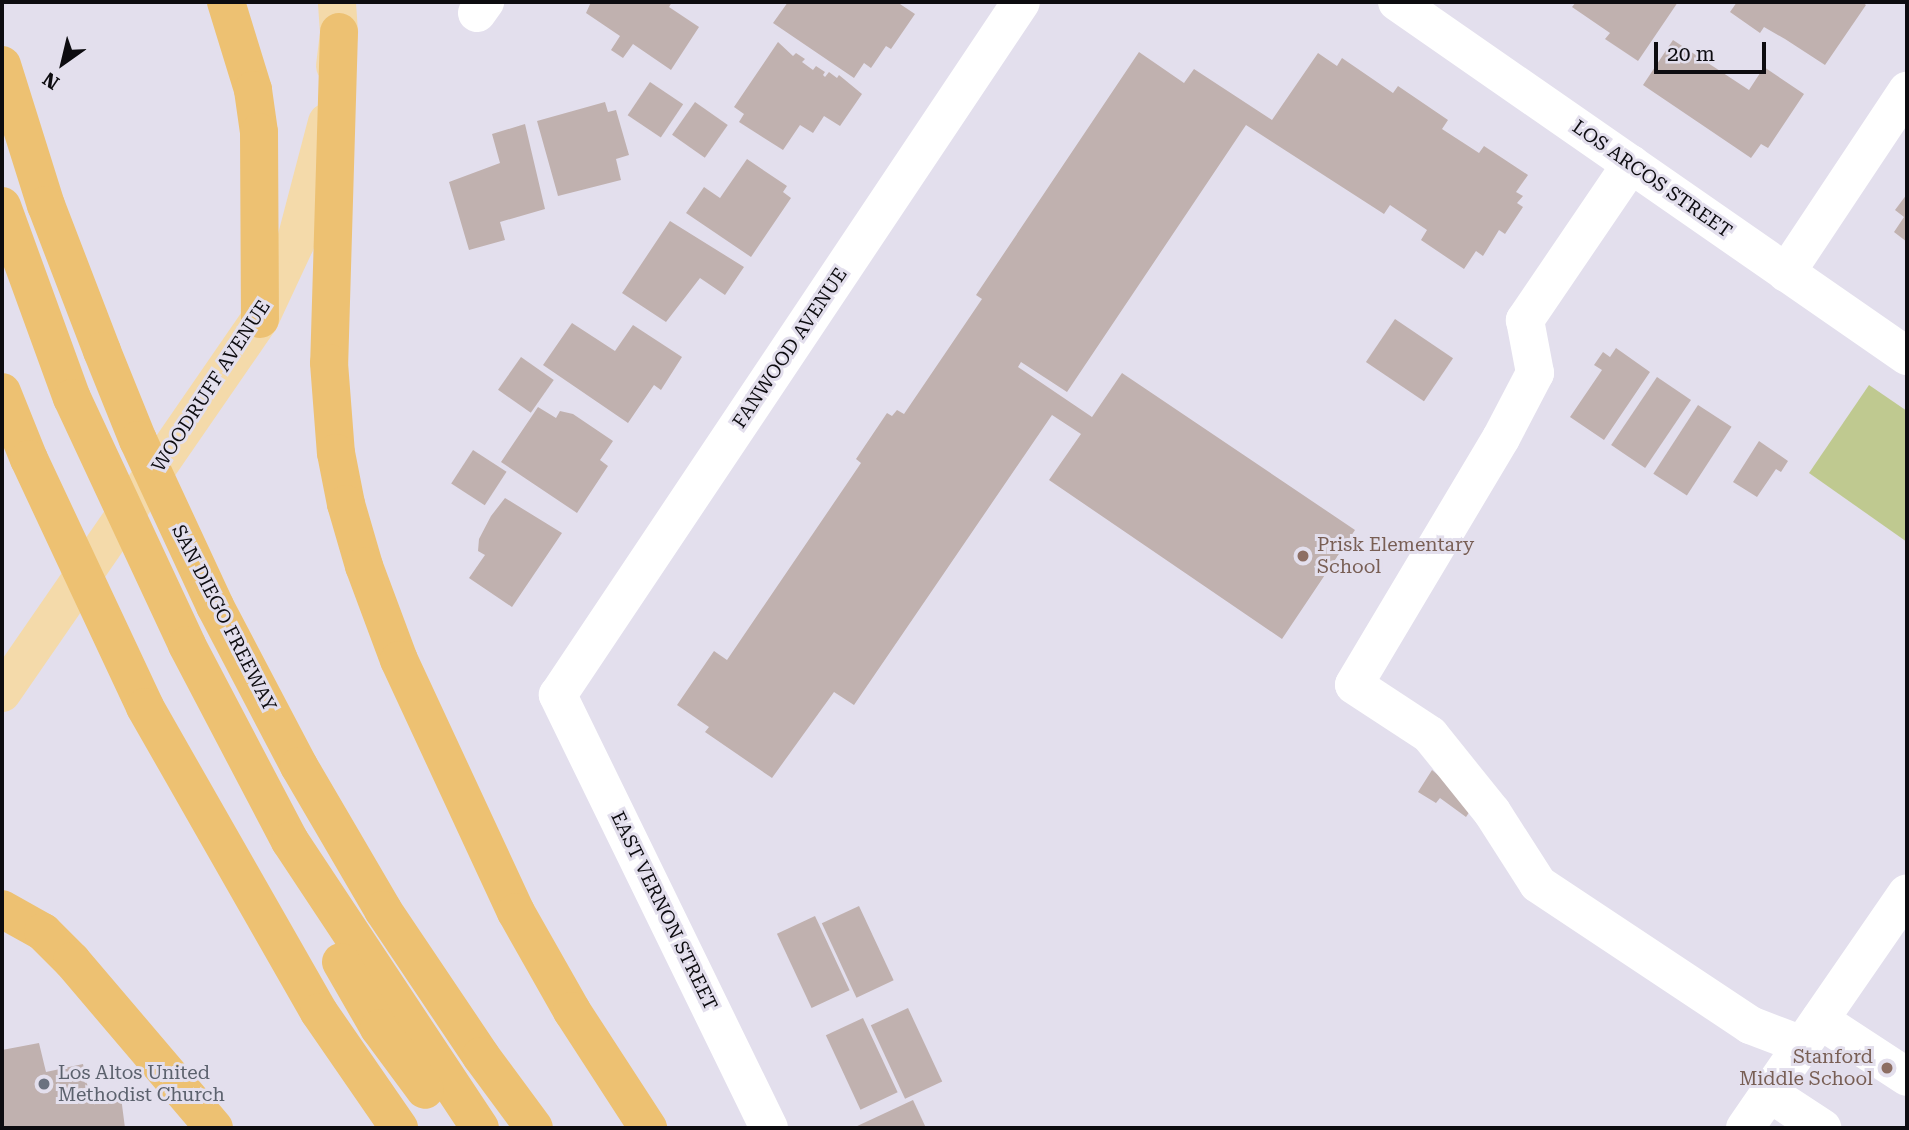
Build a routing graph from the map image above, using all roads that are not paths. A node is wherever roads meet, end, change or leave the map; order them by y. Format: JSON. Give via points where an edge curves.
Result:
{"nodes":[{"id":1,"x":226,"y":2,"type":"edge"},
{"id":2,"x":1021,"y":2,"type":"edge"},
{"id":3,"x":1396,"y":2,"type":"edge"},
{"id":4,"x":338,"y":17,"type":"edge"},
{"id":5,"x":2,"y":65,"type":"edge"},
{"id":6,"x":1907,"y":91,"type":"edge"},
{"id":7,"x":1631,"y":164,"type":"junction"},
{"id":8,"x":2,"y":206,"type":"edge"},
{"id":9,"x":2,"y":271,"type":"edge"},
{"id":10,"x":1786,"y":273,"type":"junction"},
{"id":11,"x":260,"y":319,"type":"junction"},
{"id":12,"x":1907,"y":356,"type":"edge"},
{"id":13,"x":2,"y":392,"type":"edge"},
{"id":14,"x":65,"y":408,"type":"junction"},
{"id":15,"x":179,"y":658,"type":"junction"},
{"id":16,"x":2,"y":693,"type":"edge"},
{"id":17,"x":558,"y":695,"type":"joint"},
{"id":18,"x":1907,"y":892,"type":"edge"},
{"id":19,"x":2,"y":909,"type":"edge"},
{"id":20,"x":1811,"y":1033,"type":"junction"},
{"id":21,"x":1907,"y":1077,"type":"edge"},
{"id":22,"x":1769,"y":1093,"type":"junction"},
{"id":23,"x":214,"y":1128,"type":"edge"},
{"id":24,"x":399,"y":1128,"type":"edge"},
{"id":25,"x":453,"y":1128,"type":"edge"},
{"id":26,"x":480,"y":1128,"type":"edge"},
{"id":27,"x":534,"y":1128,"type":"edge"},
{"id":28,"x":648,"y":1128,"type":"edge"},
{"id":29,"x":769,"y":1128,"type":"edge"},
{"id":30,"x":1745,"y":1128,"type":"edge"},
{"id":31,"x":1822,"y":1128,"type":"edge"}],
"edges":[{"from":1,"to":11,"type":"highway","via":[[253,90],[259,132]]},
{"from":2,"to":17,"type":"street","name":"FANWOOD AVENUE"},
{"from":3,"to":7,"type":"street","name":"LOS ARCOS STREET"},
{"from":4,"to":11,"type":"main road","name":"WOODRUFF AVENUE","via":[[325,140],[295,244]]},
{"from":4,"to":28,"type":"highway","via":[[329,363],[336,453],[346,503],[398,660],[516,912],[572,1011]]},
{"from":5,"to":27,"type":"highway","name":"SAN DIEGO FREEWAY","via":[[46,205],[102,351],[215,606],[299,766],[383,910]]},
{"from":6,"to":10,"type":"street"},
{"from":7,"to":10,"type":"street","name":"LOS ARCOS STREET"},
{"from":7,"to":20,"type":"street","via":[[1525,320],[1535,373],[1354,685],[1430,735],[1492,812],[1538,884],[1750,1025]]},
{"from":8,"to":14,"type":"highway"},
{"from":9,"to":14,"type":"highway"},
{"from":10,"to":12,"type":"street","name":"LOS ARCOS STREET"},
{"from":11,"to":16,"type":"main road","name":"WOODRUFF AVENUE"},
{"from":13,"to":24,"type":"highway","via":[[145,708],[319,1012]]},
{"from":14,"to":15,"type":"highway"},
{"from":15,"to":25,"type":"highway","via":[[379,1028]]},
{"from":15,"to":26,"type":"highway","via":[[290,841]]},
{"from":17,"to":29,"type":"street","name":"EAST VERNON STREET"},
{"from":18,"to":20,"type":"street"},
{"from":19,"to":23,"type":"highway","via":[[43,932],[72,961]]},
{"from":20,"to":21,"type":"street"},
{"from":20,"to":22,"type":"street"},
{"from":22,"to":30,"type":"street"},
{"from":22,"to":31,"type":"street"}]}
